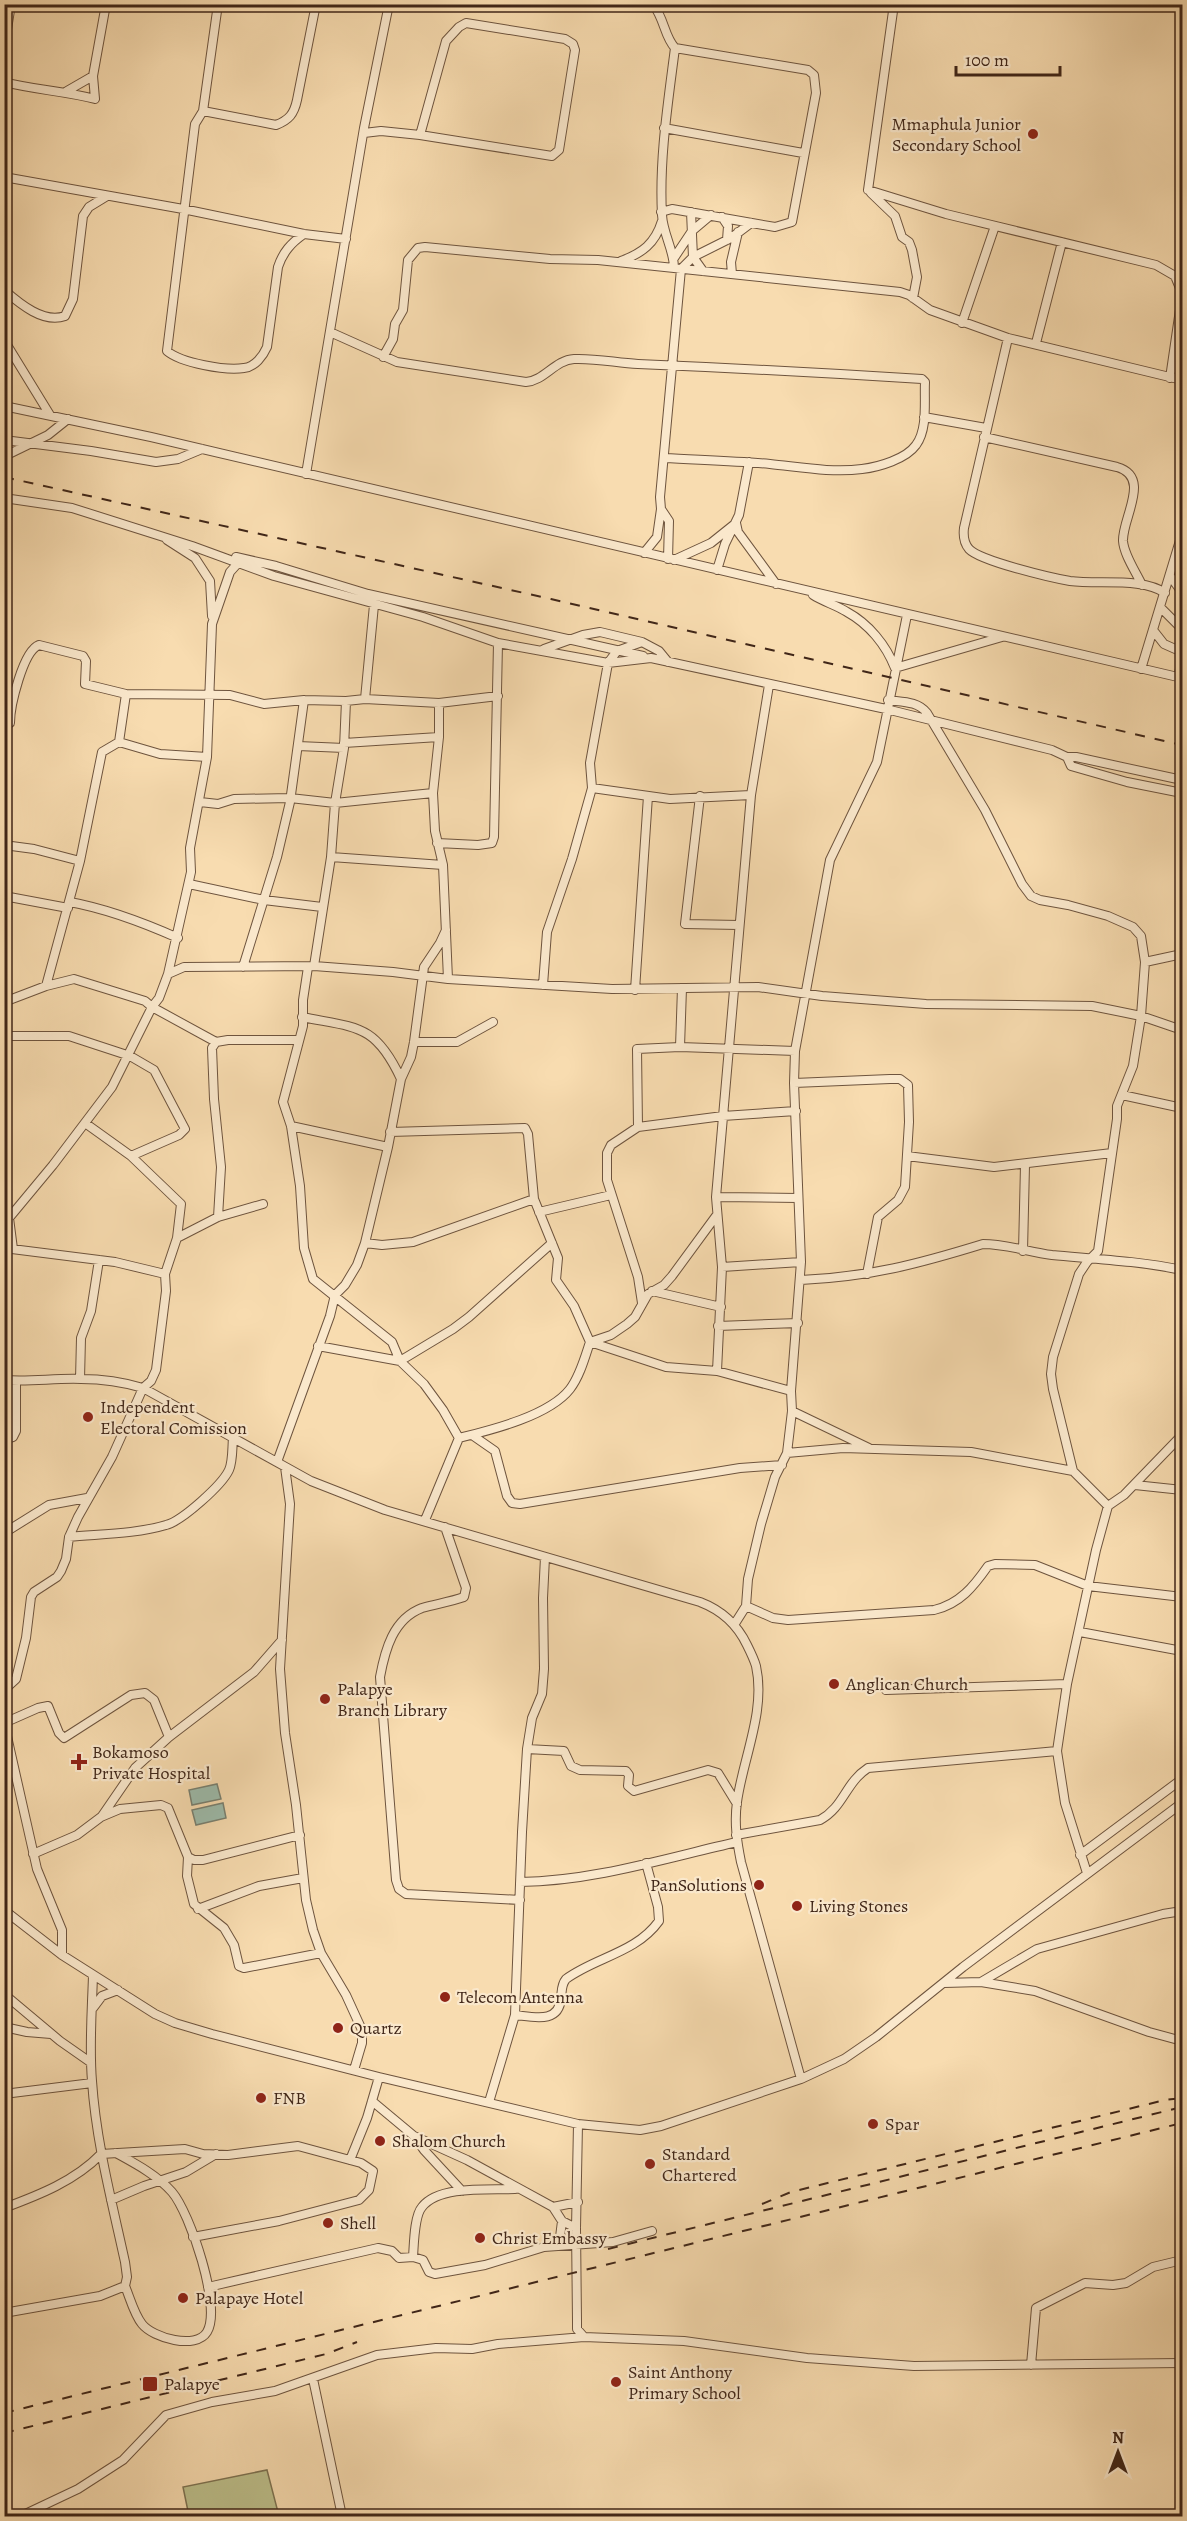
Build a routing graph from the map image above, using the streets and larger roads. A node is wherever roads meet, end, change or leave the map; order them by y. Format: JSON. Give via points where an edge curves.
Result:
{"nodes":[{"id":1,"x":11,"y":4,"type":"edge"},
{"id":2,"x":105,"y":4,"type":"edge"},
{"id":3,"x":218,"y":4,"type":"edge"},
{"id":4,"x":316,"y":4,"type":"edge"},
{"id":5,"x":389,"y":4,"type":"edge"},
{"id":6,"x":653,"y":4,"type":"edge"},
{"id":7,"x":894,"y":4,"type":"edge"},
{"id":8,"x":4,"y":48,"type":"edge"},
{"id":9,"x":675,"y":48,"type":"junction"},
{"id":10,"x":93,"y":76,"type":"junction"},
{"id":11,"x":4,"y":82,"type":"edge"},
{"id":12,"x":67,"y":92,"type":"junction"},
{"id":13,"x":203,"y":111,"type":"junction"},
{"id":14,"x":664,"y":128,"type":"junction"},
{"id":15,"x":364,"y":133,"type":"junction"},
{"id":16,"x":420,"y":135,"type":"junction"},
{"id":17,"x":803,"y":153,"type":"junction"},
{"id":18,"x":4,"y":177,"type":"edge"},
{"id":19,"x":868,"y":190,"type":"junction"},
{"id":20,"x":107,"y":196,"type":"junction"},
{"id":21,"x":183,"y":209,"type":"junction"},
{"id":22,"x":691,"y":212,"type":"junction"},
{"id":23,"x":662,"y":216,"type":"junction"},
{"id":24,"x":711,"y":216,"type":"junction"},
{"id":25,"x":722,"y":217,"type":"junction"},
{"id":26,"x":738,"y":220,"type":"junction"},
{"id":27,"x":751,"y":223,"type":"junction"},
{"id":28,"x":995,"y":226,"type":"junction"},
{"id":29,"x":692,"y":231,"type":"junction"},
{"id":30,"x":738,"y":233,"type":"junction"},
{"id":31,"x":304,"y":234,"type":"junction"},
{"id":32,"x":346,"y":239,"type":"junction"},
{"id":33,"x":727,"y":240,"type":"junction"},
{"id":34,"x":1062,"y":242,"type":"junction"},
{"id":35,"x":693,"y":257,"type":"junction"},
{"id":36,"x":674,"y":258,"type":"junction"},
{"id":37,"x":619,"y":262,"type":"junction"},
{"id":38,"x":677,"y":269,"type":"junction"},
{"id":39,"x":703,"y":271,"type":"junction"},
{"id":40,"x":732,"y":274,"type":"junction"},
{"id":41,"x":4,"y":290,"type":"edge"},
{"id":42,"x":1182,"y":295,"type":"edge"},
{"id":43,"x":913,"y":298,"type":"junction"},
{"id":44,"x":962,"y":323,"type":"junction"},
{"id":45,"x":330,"y":332,"type":"junction"},
{"id":46,"x":1008,"y":338,"type":"junction"},
{"id":47,"x":4,"y":340,"type":"edge"},
{"id":48,"x":1036,"y":343,"type":"junction"},
{"id":49,"x":383,"y":357,"type":"junction"},
{"id":50,"x":671,"y":364,"type":"junction"},
{"id":51,"x":1170,"y":378,"type":"junction"},
{"id":52,"x":1182,"y":381,"type":"edge"},
{"id":53,"x":4,"y":406,"type":"edge"},
{"id":54,"x":50,"y":415,"type":"junction"},
{"id":55,"x":924,"y":417,"type":"junction"},
{"id":56,"x":68,"y":419,"type":"junction"},
{"id":57,"x":985,"y":432,"type":"junction"},
{"id":58,"x":4,"y":440,"type":"edge"},
{"id":59,"x":31,"y":442,"type":"junction"},
{"id":60,"x":202,"y":449,"type":"junction"},
{"id":61,"x":4,"y":451,"type":"edge"},
{"id":62,"x":664,"y":458,"type":"junction"},
{"id":63,"x":749,"y":462,"type":"junction"},
{"id":64,"x":306,"y":474,"type":"junction"},
{"id":65,"x":4,"y":498,"type":"edge"},
{"id":66,"x":661,"y":509,"type":"junction"},
{"id":67,"x":736,"y":523,"type":"junction"},
{"id":68,"x":1182,"y":534,"type":"edge"},
{"id":69,"x":158,"y":535,"type":"junction"},
{"id":70,"x":644,"y":553,"type":"junction"},
{"id":71,"x":1180,"y":553,"type":"edge"},
{"id":72,"x":222,"y":556,"type":"junction"},
{"id":73,"x":671,"y":559,"type":"junction"},
{"id":74,"x":239,"y":562,"type":"junction"},
{"id":75,"x":717,"y":570,"type":"junction"},
{"id":76,"x":1170,"y":576,"type":"junction"},
{"id":77,"x":776,"y":584,"type":"junction"},
{"id":78,"x":1142,"y":585,"type":"junction"},
{"id":79,"x":809,"y":592,"type":"junction"},
{"id":80,"x":1165,"y":592,"type":"junction"},
{"id":81,"x":1182,"y":592,"type":"edge"},
{"id":82,"x":374,"y":605,"type":"junction"},
{"id":83,"x":1160,"y":606,"type":"junction"},
{"id":84,"x":908,"y":615,"type":"junction"},
{"id":85,"x":212,"y":624,"type":"junction"},
{"id":86,"x":1182,"y":629,"type":"edge"},
{"id":87,"x":1153,"y":630,"type":"junction"},
{"id":88,"x":1003,"y":636,"type":"junction"},
{"id":89,"x":570,"y":641,"type":"junction"},
{"id":90,"x":642,"y":642,"type":"junction"},
{"id":91,"x":498,"y":643,"type":"junction"},
{"id":92,"x":539,"y":651,"type":"junction"},
{"id":93,"x":617,"y":651,"type":"junction"},
{"id":94,"x":1182,"y":652,"type":"edge"},
{"id":95,"x":651,"y":658,"type":"junction"},
{"id":96,"x":1182,"y":661,"type":"edge"},
{"id":97,"x":668,"y":662,"type":"junction"},
{"id":98,"x":608,"y":663,"type":"junction"},
{"id":99,"x":895,"y":668,"type":"junction"},
{"id":100,"x":1141,"y":669,"type":"junction"},
{"id":101,"x":1180,"y":678,"type":"edge"},
{"id":102,"x":769,"y":685,"type":"junction"},
{"id":103,"x":126,"y":694,"type":"junction"},
{"id":104,"x":208,"y":694,"type":"junction"},
{"id":105,"x":498,"y":696,"type":"junction"},
{"id":106,"x":365,"y":699,"type":"junction"},
{"id":107,"x":304,"y":700,"type":"junction"},
{"id":108,"x":888,"y":700,"type":"junction"},
{"id":109,"x":346,"y":701,"type":"junction"},
{"id":110,"x":439,"y":703,"type":"junction"},
{"id":111,"x":886,"y":709,"type":"junction"},
{"id":112,"x":932,"y":720,"type":"junction"},
{"id":113,"x":4,"y":726,"type":"edge"},
{"id":114,"x":439,"y":737,"type":"junction"},
{"id":115,"x":119,"y":742,"type":"junction"},
{"id":116,"x":344,"y":745,"type":"junction"},
{"id":117,"x":298,"y":746,"type":"junction"},
{"id":118,"x":207,"y":757,"type":"junction"},
{"id":119,"x":1067,"y":757,"type":"junction"},
{"id":120,"x":1182,"y":780,"type":"edge"},
{"id":121,"x":592,"y":788,"type":"junction"},
{"id":122,"x":433,"y":793,"type":"junction"},
{"id":123,"x":1182,"y":793,"type":"edge"},
{"id":124,"x":751,"y":795,"type":"junction"},
{"id":125,"x":648,"y":796,"type":"junction"},
{"id":126,"x":700,"y":796,"type":"junction"},
{"id":127,"x":290,"y":798,"type":"junction"},
{"id":128,"x":200,"y":802,"type":"junction"},
{"id":129,"x":335,"y":803,"type":"junction"},
{"id":130,"x":437,"y":843,"type":"junction"},
{"id":131,"x":4,"y":845,"type":"edge"},
{"id":132,"x":332,"y":857,"type":"junction"},
{"id":133,"x":80,"y":861,"type":"junction"},
{"id":134,"x":443,"y":865,"type":"junction"},
{"id":135,"x":189,"y":884,"type":"junction"},
{"id":136,"x":4,"y":896,"type":"edge"},
{"id":137,"x":264,"y":900,"type":"junction"},
{"id":138,"x":69,"y":905,"type":"junction"},
{"id":139,"x":322,"y":907,"type":"junction"},
{"id":140,"x":739,"y":925,"type":"junction"},
{"id":141,"x":446,"y":930,"type":"junction"},
{"id":142,"x":178,"y":938,"type":"junction"},
{"id":143,"x":1182,"y":954,"type":"edge"},
{"id":144,"x":1145,"y":962,"type":"junction"},
{"id":145,"x":311,"y":966,"type":"junction"},
{"id":146,"x":243,"y":967,"type":"junction"},
{"id":147,"x":168,"y":974,"type":"junction"},
{"id":148,"x":422,"y":975,"type":"junction"},
{"id":149,"x":447,"y":979,"type":"junction"},
{"id":150,"x":45,"y":986,"type":"junction"},
{"id":151,"x":543,"y":986,"type":"junction"},
{"id":152,"x":734,"y":986,"type":"junction"},
{"id":153,"x":682,"y":988,"type":"junction"},
{"id":154,"x":635,"y":990,"type":"junction"},
{"id":155,"x":805,"y":993,"type":"junction"},
{"id":156,"x":4,"y":1002,"type":"edge"},
{"id":157,"x":152,"y":1007,"type":"junction"},
{"id":158,"x":1141,"y":1016,"type":"junction"},
{"id":159,"x":302,"y":1017,"type":"junction"},
{"id":160,"x":494,"y":1022,"type":"dead end"},
{"id":161,"x":1182,"y":1030,"type":"edge"},
{"id":162,"x":4,"y":1036,"type":"edge"},
{"id":163,"x":299,"y":1040,"type":"junction"},
{"id":164,"x":216,"y":1042,"type":"junction"},
{"id":165,"x":414,"y":1042,"type":"junction"},
{"id":166,"x":680,"y":1047,"type":"junction"},
{"id":167,"x":728,"y":1048,"type":"junction"},
{"id":168,"x":795,"y":1051,"type":"junction"},
{"id":169,"x":130,"y":1056,"type":"junction"},
{"id":170,"x":400,"y":1079,"type":"junction"},
{"id":171,"x":794,"y":1083,"type":"junction"},
{"id":172,"x":1122,"y":1095,"type":"junction"},
{"id":173,"x":1182,"y":1108,"type":"edge"},
{"id":174,"x":796,"y":1111,"type":"junction"},
{"id":175,"x":723,"y":1116,"type":"junction"},
{"id":176,"x":85,"y":1123,"type":"junction"},
{"id":177,"x":291,"y":1126,"type":"junction"},
{"id":178,"x":638,"y":1127,"type":"junction"},
{"id":179,"x":390,"y":1132,"type":"junction"},
{"id":180,"x":388,"y":1147,"type":"junction"},
{"id":181,"x":1112,"y":1152,"type":"junction"},
{"id":182,"x":131,"y":1156,"type":"junction"},
{"id":183,"x":907,"y":1156,"type":"junction"},
{"id":184,"x":1025,"y":1165,"type":"junction"},
{"id":185,"x":610,"y":1195,"type":"junction"},
{"id":186,"x":716,"y":1197,"type":"junction"},
{"id":187,"x":798,"y":1198,"type":"junction"},
{"id":188,"x":534,"y":1199,"type":"junction"},
{"id":189,"x":263,"y":1204,"type":"dead end"},
{"id":190,"x":539,"y":1212,"type":"junction"},
{"id":191,"x":716,"y":1216,"type":"junction"},
{"id":192,"x":218,"y":1217,"type":"junction"},
{"id":193,"x":7,"y":1221,"type":"edge"},
{"id":194,"x":177,"y":1238,"type":"junction"},
{"id":195,"x":365,"y":1243,"type":"junction"},
{"id":196,"x":552,"y":1243,"type":"junction"},
{"id":197,"x":9,"y":1248,"type":"edge"},
{"id":198,"x":1023,"y":1251,"type":"junction"},
{"id":199,"x":1092,"y":1257,"type":"junction"},
{"id":200,"x":99,"y":1260,"type":"junction"},
{"id":201,"x":801,"y":1262,"type":"junction"},
{"id":202,"x":722,"y":1267,"type":"junction"},
{"id":203,"x":1182,"y":1270,"type":"edge"},
{"id":204,"x":867,"y":1274,"type":"junction"},
{"id":205,"x":165,"y":1275,"type":"junction"},
{"id":206,"x":801,"y":1280,"type":"junction"},
{"id":207,"x":652,"y":1291,"type":"junction"},
{"id":208,"x":335,"y":1295,"type":"junction"},
{"id":209,"x":642,"y":1303,"type":"junction"},
{"id":210,"x":721,"y":1307,"type":"junction"},
{"id":211,"x":798,"y":1323,"type":"junction"},
{"id":212,"x":718,"y":1326,"type":"junction"},
{"id":213,"x":590,"y":1342,"type":"junction"},
{"id":214,"x":318,"y":1346,"type":"junction"},
{"id":215,"x":400,"y":1361,"type":"junction"},
{"id":216,"x":717,"y":1371,"type":"junction"},
{"id":217,"x":80,"y":1378,"type":"junction"},
{"id":218,"x":4,"y":1380,"type":"edge"},
{"id":219,"x":16,"y":1381,"type":"junction"},
{"id":220,"x":143,"y":1388,"type":"junction"},
{"id":221,"x":791,"y":1391,"type":"junction"},
{"id":222,"x":792,"y":1411,"type":"junction"},
{"id":223,"x":472,"y":1435,"type":"junction"},
{"id":224,"x":1182,"y":1435,"type":"edge"},
{"id":225,"x":233,"y":1438,"type":"junction"},
{"id":226,"x":459,"y":1438,"type":"junction"},
{"id":227,"x":4,"y":1440,"type":"edge"},
{"id":228,"x":870,"y":1448,"type":"junction"},
{"id":229,"x":787,"y":1453,"type":"junction"},
{"id":230,"x":277,"y":1462,"type":"junction"},
{"id":231,"x":782,"y":1465,"type":"junction"},
{"id":232,"x":285,"y":1467,"type":"junction"},
{"id":233,"x":1073,"y":1471,"type":"junction"},
{"id":234,"x":1135,"y":1485,"type":"junction"},
{"id":235,"x":1182,"y":1490,"type":"edge"},
{"id":236,"x":87,"y":1498,"type":"junction"},
{"id":237,"x":1108,"y":1506,"type":"junction"},
{"id":238,"x":425,"y":1520,"type":"junction"},
{"id":239,"x":445,"y":1527,"type":"junction"},
{"id":240,"x":4,"y":1533,"type":"edge"},
{"id":241,"x":69,"y":1537,"type":"junction"},
{"id":242,"x":545,"y":1557,"type":"junction"},
{"id":243,"x":1088,"y":1586,"type":"junction"},
{"id":244,"x":1182,"y":1597,"type":"edge"},
{"id":245,"x":746,"y":1606,"type":"junction"},
{"id":246,"x":734,"y":1625,"type":"junction"},
{"id":247,"x":1080,"y":1632,"type":"junction"},
{"id":248,"x":282,"y":1640,"type":"junction"},
{"id":249,"x":1182,"y":1651,"type":"edge"},
{"id":250,"x":1067,"y":1684,"type":"junction"},
{"id":251,"x":4,"y":1690,"type":"edge"},
{"id":252,"x":886,"y":1690,"type":"dead end"},
{"id":253,"x":4,"y":1723,"type":"edge"},
{"id":254,"x":169,"y":1737,"type":"junction"},
{"id":255,"x":527,"y":1749,"type":"junction"},
{"id":256,"x":1057,"y":1751,"type":"junction"},
{"id":257,"x":1182,"y":1779,"type":"edge"},
{"id":258,"x":1182,"y":1803,"type":"edge"},
{"id":259,"x":736,"y":1804,"type":"junction"},
{"id":260,"x":101,"y":1817,"type":"junction"},
{"id":261,"x":300,"y":1835,"type":"junction"},
{"id":262,"x":737,"y":1839,"type":"junction"},
{"id":263,"x":33,"y":1854,"type":"junction"},
{"id":264,"x":1080,"y":1855,"type":"junction"},
{"id":265,"x":188,"y":1857,"type":"junction"},
{"id":266,"x":646,"y":1863,"type":"junction"},
{"id":267,"x":1087,"y":1873,"type":"junction"},
{"id":268,"x":303,"y":1878,"type":"junction"},
{"id":269,"x":520,"y":1882,"type":"junction"},
{"id":270,"x":520,"y":1900,"type":"junction"},
{"id":271,"x":198,"y":1909,"type":"junction"},
{"id":272,"x":4,"y":1910,"type":"edge"},
{"id":273,"x":1182,"y":1911,"type":"edge"},
{"id":274,"x":321,"y":1953,"type":"junction"},
{"id":275,"x":62,"y":1955,"type":"junction"},
{"id":276,"x":93,"y":1975,"type":"junction"},
{"id":277,"x":981,"y":1982,"type":"junction"},
{"id":278,"x":943,"y":1983,"type":"junction"},
{"id":279,"x":118,"y":1990,"type":"junction"},
{"id":280,"x":4,"y":1994,"type":"edge"},
{"id":281,"x":92,"y":2009,"type":"junction"},
{"id":282,"x":515,"y":2015,"type":"junction"},
{"id":283,"x":4,"y":2027,"type":"edge"},
{"id":284,"x":51,"y":2034,"type":"junction"},
{"id":285,"x":1182,"y":2041,"type":"edge"},
{"id":286,"x":90,"y":2062,"type":"junction"},
{"id":287,"x":354,"y":2070,"type":"junction"},
{"id":288,"x":379,"y":2077,"type":"junction"},
{"id":289,"x":801,"y":2079,"type":"junction"},
{"id":290,"x":92,"y":2083,"type":"junction"},
{"id":291,"x":4,"y":2094,"type":"edge"},
{"id":292,"x":372,"y":2101,"type":"junction"},
{"id":293,"x":489,"y":2102,"type":"junction"},
{"id":294,"x":579,"y":2124,"type":"junction"},
{"id":295,"x":414,"y":2136,"type":"junction"},
{"id":296,"x":116,"y":2153,"type":"junction"},
{"id":297,"x":101,"y":2154,"type":"junction"},
{"id":298,"x":216,"y":2154,"type":"junction"},
{"id":299,"x":350,"y":2160,"type":"junction"},
{"id":300,"x":161,"y":2181,"type":"junction"},
{"id":301,"x":516,"y":2188,"type":"junction"},
{"id":302,"x":462,"y":2191,"type":"junction"},
{"id":303,"x":111,"y":2200,"type":"junction"},
{"id":304,"x":578,"y":2202,"type":"junction"},
{"id":305,"x":553,"y":2207,"type":"junction"},
{"id":306,"x":4,"y":2208,"type":"edge"},
{"id":307,"x":562,"y":2221,"type":"junction"},
{"id":308,"x":576,"y":2228,"type":"junction"},
{"id":309,"x":652,"y":2231,"type":"dead end"},
{"id":310,"x":193,"y":2237,"type":"junction"},
{"id":311,"x":576,"y":2246,"type":"junction"},
{"id":312,"x":544,"y":2247,"type":"junction"},
{"id":313,"x":413,"y":2257,"type":"junction"},
{"id":314,"x":1182,"y":2260,"type":"edge"},
{"id":315,"x":125,"y":2286,"type":"junction"},
{"id":316,"x":208,"y":2288,"type":"junction"},
{"id":317,"x":4,"y":2313,"type":"edge"},
{"id":318,"x":584,"y":2337,"type":"junction"},
{"id":319,"x":1182,"y":2363,"type":"edge"},
{"id":320,"x":1031,"y":2366,"type":"junction"},
{"id":321,"x":313,"y":2379,"type":"junction"},
{"id":322,"x":8,"y":2517,"type":"edge"},
{"id":323,"x":342,"y":2517,"type":"edge"}],
"edges":[{"from":1,"to":8,"type":"street"},
{"from":2,"to":10,"type":"street"},
{"from":3,"to":13,"type":"street"},
{"from":4,"to":13,"type":"street","via":[[297,100],[290,117],[276,125]]},
{"from":5,"to":15,"type":"street"},
{"from":6,"to":9,"type":"street"},
{"from":7,"to":19,"type":"street"},
{"from":9,"to":14,"type":"street"},
{"from":9,"to":17,"type":"street","via":[[808,70],[814,75],[816,93]]},
{"from":10,"to":12,"type":"street"},
{"from":10,"to":12,"type":"street","via":[[95,99]]},
{"from":11,"to":12,"type":"street"},
{"from":13,"to":21,"type":"street","via":[[195,124]]},
{"from":14,"to":17,"type":"street"},
{"from":14,"to":23,"type":"street"},
{"from":15,"to":16,"type":"street"},
{"from":15,"to":32,"type":"street"},
{"from":16,"to":16,"type":"street","via":[[555,155],[559,150],[573,44],[565,39],[466,23],[459,27],[446,41]]},
{"from":17,"to":27,"type":"street","via":[[792,222],[775,227]]},
{"from":18,"to":20,"type":"street"},
{"from":19,"to":28,"type":"street"},
{"from":19,"to":43,"type":"street","via":[[895,216],[902,237],[909,242],[917,277]]},
{"from":20,"to":21,"type":"street"},
{"from":20,"to":41,"type":"street","via":[[89,207],[83,216],[73,299],[65,316],[45,317]]},
{"from":21,"to":31,"type":"street"},
{"from":21,"to":31,"type":"street","via":[[166,348],[172,356],[202,364],[246,368],[265,353],[278,267],[286,249]]},
{"from":22,"to":23,"type":"street","via":[[672,209]]},
{"from":22,"to":24,"type":"street"},
{"from":22,"to":29,"type":"street"},
{"from":23,"to":36,"type":"street"},
{"from":23,"to":37,"type":"street","via":[[646,249]]},
{"from":24,"to":25,"type":"street"},
{"from":24,"to":29,"type":"street"},
{"from":25,"to":26,"type":"street"},
{"from":25,"to":33,"type":"street","via":[[728,226]]},
{"from":26,"to":27,"type":"street"},
{"from":26,"to":30,"type":"street"},
{"from":27,"to":30,"type":"street"},
{"from":28,"to":34,"type":"street"},
{"from":28,"to":44,"type":"street"},
{"from":29,"to":35,"type":"street"},
{"from":29,"to":36,"type":"street"},
{"from":30,"to":33,"type":"street"},
{"from":30,"to":40,"type":"street"},
{"from":31,"to":32,"type":"street"},
{"from":32,"to":45,"type":"street"},
{"from":33,"to":35,"type":"street"},
{"from":34,"to":42,"type":"street","via":[[1156,265],[1174,276]]},
{"from":34,"to":48,"type":"street"},
{"from":35,"to":38,"type":"street"},
{"from":35,"to":39,"type":"street"},
{"from":36,"to":38,"type":"street"},
{"from":37,"to":38,"type":"street"},
{"from":37,"to":49,"type":"street","via":[[418,248],[408,260],[403,310]]},
{"from":38,"to":39,"type":"street"},
{"from":38,"to":50,"type":"street"},
{"from":39,"to":40,"type":"street"},
{"from":40,"to":43,"type":"street","via":[[900,292]]},
{"from":42,"to":51,"type":"street"},
{"from":43,"to":44,"type":"street"},
{"from":44,"to":46,"type":"street"},
{"from":45,"to":49,"type":"street"},
{"from":45,"to":64,"type":"street"},
{"from":46,"to":48,"type":"street"},
{"from":46,"to":57,"type":"street"},
{"from":47,"to":54,"type":"street"},
{"from":48,"to":51,"type":"street"},
{"from":49,"to":50,"type":"street","via":[[526,382],[569,359]]},
{"from":50,"to":55,"type":"street","via":[[922,379]]},
{"from":50,"to":62,"type":"street"},
{"from":51,"to":52,"type":"street"},
{"from":53,"to":54,"type":"street"},
{"from":54,"to":56,"type":"street"},
{"from":55,"to":57,"type":"street"},
{"from":55,"to":63,"type":"street","via":[[915,447],[882,465],[834,470]]},
{"from":56,"to":59,"type":"street","via":[[48,435]]},
{"from":56,"to":60,"type":"street"},
{"from":57,"to":78,"type":"street","via":[[1129,472],[1135,489],[1123,543]]},
{"from":57,"to":78,"type":"street","via":[[964,528],[970,551],[1070,580]]},
{"from":58,"to":59,"type":"street"},
{"from":59,"to":60,"type":"street","via":[[156,462],[178,459]]},
{"from":59,"to":61,"type":"street","via":[[9,454]]},
{"from":60,"to":64,"type":"street"},
{"from":62,"to":63,"type":"street"},
{"from":62,"to":66,"type":"street"},
{"from":63,"to":67,"type":"street"},
{"from":64,"to":70,"type":"street"},
{"from":65,"to":69,"type":"street","via":[[72,508]]},
{"from":66,"to":70,"type":"street","via":[[657,537]]},
{"from":66,"to":73,"type":"street","via":[[669,522]]},
{"from":67,"to":73,"type":"street","via":[[711,543]]},
{"from":67,"to":75,"type":"street"},
{"from":67,"to":77,"type":"street","via":[[738,532]]},
{"from":68,"to":71,"type":"street"},
{"from":69,"to":72,"type":"street"},
{"from":69,"to":85,"type":"street","via":[[195,558],[210,581]]},
{"from":70,"to":73,"type":"street"},
{"from":71,"to":76,"type":"street"},
{"from":72,"to":74,"type":"street"},
{"from":72,"to":89,"type":"street","via":[[276,566],[368,594]]},
{"from":73,"to":75,"type":"street"},
{"from":74,"to":82,"type":"street"},
{"from":74,"to":85,"type":"street","via":[[230,572]]},
{"from":75,"to":77,"type":"street"},
{"from":76,"to":80,"type":"street"},
{"from":76,"to":81,"type":"street"},
{"from":77,"to":79,"type":"street"},
{"from":78,"to":80,"type":"street"},
{"from":79,"to":84,"type":"street"},
{"from":79,"to":99,"type":"street","via":[[848,612],[872,632],[886,646]]},
{"from":80,"to":83,"type":"street"},
{"from":82,"to":91,"type":"street"},
{"from":82,"to":106,"type":"street"},
{"from":83,"to":86,"type":"street"},
{"from":83,"to":87,"type":"street"},
{"from":84,"to":88,"type":"street"},
{"from":84,"to":99,"type":"street"},
{"from":85,"to":104,"type":"street"},
{"from":87,"to":94,"type":"street","via":[[1164,644]]},
{"from":87,"to":100,"type":"street"},
{"from":88,"to":99,"type":"street"},
{"from":88,"to":100,"type":"street"},
{"from":89,"to":90,"type":"street","via":[[600,632]]},
{"from":89,"to":92,"type":"street"},
{"from":89,"to":93,"type":"street"},
{"from":90,"to":93,"type":"street"},
{"from":90,"to":97,"type":"street","via":[[659,651]]},
{"from":91,"to":92,"type":"street"},
{"from":91,"to":105,"type":"street"},
{"from":92,"to":98,"type":"street"},
{"from":93,"to":95,"type":"street"},
{"from":93,"to":98,"type":"street"},
{"from":95,"to":97,"type":"street"},
{"from":95,"to":98,"type":"street"},
{"from":96,"to":101,"type":"street"},
{"from":97,"to":102,"type":"street"},
{"from":98,"to":121,"type":"street","via":[[590,763]]},
{"from":99,"to":108,"type":"street"},
{"from":100,"to":101,"type":"street"},
{"from":102,"to":111,"type":"street"},
{"from":102,"to":124,"type":"street"},
{"from":103,"to":104,"type":"street"},
{"from":103,"to":113,"type":"street","via":[[85,684],[83,656],[39,645],[29,652],[10,708],[10,723]]},
{"from":103,"to":115,"type":"street"},
{"from":104,"to":107,"type":"street","via":[[264,704]]},
{"from":104,"to":118,"type":"street"},
{"from":105,"to":110,"type":"street"},
{"from":105,"to":130,"type":"street","via":[[496,824],[492,843]]},
{"from":106,"to":109,"type":"street"},
{"from":106,"to":110,"type":"street"},
{"from":107,"to":109,"type":"street"},
{"from":107,"to":117,"type":"street"},
{"from":108,"to":111,"type":"street"},
{"from":108,"to":112,"type":"street","via":[[922,706]]},
{"from":109,"to":116,"type":"street"},
{"from":110,"to":114,"type":"street"},
{"from":111,"to":112,"type":"street"},
{"from":111,"to":155,"type":"street","via":[[877,762],[830,860]]},
{"from":112,"to":119,"type":"street"},
{"from":112,"to":144,"type":"street","via":[[1031,896],[1090,910],[1132,927],[1141,936]]},
{"from":114,"to":116,"type":"street"},
{"from":114,"to":122,"type":"street"},
{"from":115,"to":118,"type":"street","via":[[160,754]]},
{"from":115,"to":133,"type":"street","via":[[102,752]]},
{"from":116,"to":117,"type":"street"},
{"from":116,"to":129,"type":"street"},
{"from":117,"to":127,"type":"street"},
{"from":118,"to":128,"type":"street"},
{"from":119,"to":120,"type":"street"},
{"from":119,"to":123,"type":"street","via":[[1071,766],[1086,771]]},
{"from":121,"to":125,"type":"street"},
{"from":121,"to":151,"type":"street","via":[[547,932]]},
{"from":122,"to":129,"type":"street"},
{"from":122,"to":130,"type":"street"},
{"from":124,"to":126,"type":"street"},
{"from":124,"to":140,"type":"street"},
{"from":125,"to":126,"type":"street"},
{"from":125,"to":154,"type":"street"},
{"from":126,"to":140,"type":"street","via":[[685,924]]},
{"from":127,"to":128,"type":"street"},
{"from":127,"to":129,"type":"street"},
{"from":127,"to":137,"type":"street"},
{"from":128,"to":135,"type":"street","via":[[190,848]]},
{"from":129,"to":132,"type":"street"},
{"from":130,"to":134,"type":"street"},
{"from":131,"to":133,"type":"street"},
{"from":132,"to":134,"type":"street"},
{"from":132,"to":139,"type":"street"},
{"from":133,"to":138,"type":"street"},
{"from":134,"to":141,"type":"street"},
{"from":135,"to":137,"type":"street"},
{"from":135,"to":142,"type":"street"},
{"from":136,"to":138,"type":"street"},
{"from":137,"to":139,"type":"street"},
{"from":137,"to":146,"type":"street"},
{"from":138,"to":142,"type":"street","via":[[103,908]]},
{"from":138,"to":150,"type":"street"},
{"from":139,"to":145,"type":"street"},
{"from":140,"to":152,"type":"street"},
{"from":141,"to":148,"type":"street"},
{"from":141,"to":149,"type":"street"},
{"from":142,"to":147,"type":"street"},
{"from":143,"to":144,"type":"street"},
{"from":144,"to":158,"type":"street"},
{"from":145,"to":146,"type":"street"},
{"from":145,"to":148,"type":"street"},
{"from":145,"to":159,"type":"street"},
{"from":146,"to":147,"type":"street","via":[[184,967]]},
{"from":147,"to":157,"type":"street"},
{"from":148,"to":149,"type":"street"},
{"from":148,"to":165,"type":"street"},
{"from":149,"to":151,"type":"street"},
{"from":150,"to":156,"type":"street"},
{"from":150,"to":157,"type":"street","via":[[74,979],[146,1001]]},
{"from":151,"to":154,"type":"street"},
{"from":152,"to":153,"type":"street"},
{"from":152,"to":155,"type":"street"},
{"from":152,"to":167,"type":"street"},
{"from":153,"to":154,"type":"street"},
{"from":153,"to":166,"type":"street"},
{"from":155,"to":158,"type":"street","via":[[926,1004],[1092,1006]]},
{"from":155,"to":168,"type":"street"},
{"from":157,"to":164,"type":"street"},
{"from":157,"to":169,"type":"street"},
{"from":158,"to":161,"type":"street"},
{"from":158,"to":172,"type":"street","via":[[1133,1066]]},
{"from":159,"to":163,"type":"street"},
{"from":159,"to":170,"type":"street","via":[[362,1030],[378,1041]]},
{"from":160,"to":165,"type":"street","via":[[457,1042]]},
{"from":162,"to":169,"type":"street","via":[[69,1036]]},
{"from":163,"to":164,"type":"street"},
{"from":163,"to":177,"type":"street","via":[[283,1102]]},
{"from":164,"to":192,"type":"street","via":[[212,1048],[221,1167]]},
{"from":165,"to":170,"type":"street"},
{"from":166,"to":167,"type":"street"},
{"from":166,"to":178,"type":"street","via":[[637,1049]]},
{"from":167,"to":168,"type":"street"},
{"from":167,"to":175,"type":"street"},
{"from":168,"to":171,"type":"street"},
{"from":169,"to":176,"type":"street"},
{"from":169,"to":182,"type":"street","via":[[154,1071],[185,1129]]},
{"from":170,"to":179,"type":"street"},
{"from":171,"to":174,"type":"street"},
{"from":171,"to":183,"type":"street","via":[[890,1079],[905,1082],[909,1090]]},
{"from":172,"to":173,"type":"street"},
{"from":172,"to":181,"type":"street","via":[[1117,1106]]},
{"from":174,"to":175,"type":"street"},
{"from":174,"to":187,"type":"street"},
{"from":175,"to":178,"type":"street"},
{"from":175,"to":186,"type":"street"},
{"from":176,"to":182,"type":"street"},
{"from":176,"to":193,"type":"street"},
{"from":177,"to":180,"type":"street"},
{"from":177,"to":208,"type":"street","via":[[304,1248],[313,1279]]},
{"from":178,"to":185,"type":"street","via":[[611,1145],[607,1153]]},
{"from":179,"to":180,"type":"street"},
{"from":179,"to":188,"type":"street","via":[[525,1128]]},
{"from":180,"to":195,"type":"street"},
{"from":181,"to":184,"type":"street"},
{"from":181,"to":199,"type":"street","via":[[1098,1251]]},
{"from":182,"to":194,"type":"street","via":[[181,1204]]},
{"from":183,"to":184,"type":"street","via":[[994,1167]]},
{"from":183,"to":204,"type":"street","via":[[905,1187],[898,1200],[878,1217]]},
{"from":184,"to":198,"type":"street"},
{"from":185,"to":190,"type":"street"},
{"from":185,"to":209,"type":"street","via":[[639,1277]]},
{"from":186,"to":187,"type":"street"},
{"from":186,"to":191,"type":"street"},
{"from":187,"to":201,"type":"street"},
{"from":188,"to":190,"type":"street"},
{"from":188,"to":195,"type":"street","via":[[412,1242]]},
{"from":189,"to":192,"type":"street"},
{"from":190,"to":196,"type":"street"},
{"from":191,"to":202,"type":"street"},
{"from":191,"to":207,"type":"street","via":[[672,1276]]},
{"from":192,"to":194,"type":"street"},
{"from":193,"to":197,"type":"street"},
{"from":194,"to":205,"type":"street"},
{"from":195,"to":208,"type":"street","via":[[351,1275]]},
{"from":196,"to":213,"type":"street","via":[[558,1258],[556,1280],[574,1306]]},
{"from":196,"to":215,"type":"street","via":[[461,1323]]},
{"from":197,"to":200,"type":"street"},
{"from":198,"to":199,"type":"street"},
{"from":198,"to":204,"type":"street","via":[[983,1244],[931,1261]]},
{"from":199,"to":203,"type":"street"},
{"from":199,"to":233,"type":"street","via":[[1079,1275],[1052,1374]]},
{"from":200,"to":205,"type":"street"},
{"from":200,"to":217,"type":"street","via":[[91,1311],[81,1338]]},
{"from":201,"to":202,"type":"street"},
{"from":201,"to":206,"type":"street"},
{"from":202,"to":210,"type":"street"},
{"from":204,"to":206,"type":"street"},
{"from":205,"to":220,"type":"street","via":[[156,1370]]},
{"from":206,"to":211,"type":"street"},
{"from":207,"to":209,"type":"street"},
{"from":207,"to":210,"type":"street"},
{"from":208,"to":214,"type":"street"},
{"from":208,"to":215,"type":"street","via":[[392,1342]]},
{"from":209,"to":213,"type":"street","via":[[627,1324]]},
{"from":210,"to":212,"type":"street"},
{"from":211,"to":212,"type":"street"},
{"from":211,"to":221,"type":"street"},
{"from":212,"to":216,"type":"street"},
{"from":213,"to":216,"type":"street","via":[[666,1367]]},
{"from":213,"to":223,"type":"street","via":[[575,1382],[564,1396],[517,1421]]},
{"from":214,"to":215,"type":"street"},
{"from":214,"to":230,"type":"street"},
{"from":215,"to":226,"type":"street","via":[[424,1384]]},
{"from":216,"to":221,"type":"street"},
{"from":217,"to":219,"type":"street"},
{"from":217,"to":220,"type":"street"},
{"from":218,"to":219,"type":"street"},
{"from":219,"to":227,"type":"street","via":[[16,1431]]},
{"from":220,"to":225,"type":"street"},
{"from":220,"to":236,"type":"street","via":[[112,1458]]},
{"from":221,"to":222,"type":"street"},
{"from":222,"to":228,"type":"street"},
{"from":222,"to":229,"type":"street"},
{"from":223,"to":226,"type":"street"},
{"from":223,"to":231,"type":"street","via":[[495,1451],[507,1496],[512,1503],[520,1504],[740,1468]]},
{"from":224,"to":234,"type":"street"},
{"from":225,"to":230,"type":"street"},
{"from":225,"to":241,"type":"street","via":[[225,1476],[174,1522],[149,1529]]},
{"from":226,"to":238,"type":"street"},
{"from":228,"to":229,"type":"street"},
{"from":228,"to":233,"type":"street","via":[[971,1452]]},
{"from":229,"to":231,"type":"street"},
{"from":230,"to":232,"type":"street"},
{"from":231,"to":245,"type":"street","via":[[760,1524]]},
{"from":232,"to":238,"type":"street","via":[[385,1510]]},
{"from":232,"to":248,"type":"street","via":[[290,1504]]},
{"from":233,"to":237,"type":"street"},
{"from":234,"to":235,"type":"street"},
{"from":234,"to":237,"type":"street"},
{"from":236,"to":240,"type":"street","via":[[49,1505]]},
{"from":236,"to":241,"type":"street"},
{"from":237,"to":243,"type":"street"},
{"from":238,"to":239,"type":"street"},
{"from":239,"to":242,"type":"street"},
{"from":239,"to":270,"type":"street","via":[[466,1594],[410,1615],[390,1638],[380,1677],[396,1880],[406,1894]]},
{"from":241,"to":251,"type":"street","via":[[66,1560],[57,1577],[32,1597],[16,1679]]},
{"from":242,"to":246,"type":"street","via":[[700,1602]]},
{"from":242,"to":255,"type":"street","via":[[542,1694],[532,1718]]},
{"from":243,"to":244,"type":"street"},
{"from":243,"to":245,"type":"street","via":[[1035,1564],[995,1564],[988,1566],[978,1581],[949,1607],[934,1610],[788,1620]]},
{"from":243,"to":247,"type":"street"},
{"from":245,"to":246,"type":"street"},
{"from":246,"to":259,"type":"street","via":[[756,1664],[758,1688]]},
{"from":247,"to":249,"type":"street"},
{"from":247,"to":250,"type":"street"},
{"from":248,"to":254,"type":"street","via":[[254,1672]]},
{"from":248,"to":261,"type":"street","via":[[280,1685]]},
{"from":250,"to":252,"type":"street"},
{"from":250,"to":256,"type":"street"},
{"from":253,"to":254,"type":"street","via":[[48,1706],[64,1738],[131,1695],[145,1694],[154,1700]]},
{"from":253,"to":263,"type":"street"},
{"from":254,"to":260,"type":"street","via":[[135,1768]]},
{"from":255,"to":259,"type":"street","via":[[564,1751],[571,1766],[580,1770],[626,1771],[628,1786],[634,1791],[708,1770],[718,1773]]},
{"from":255,"to":269,"type":"street"},
{"from":256,"to":262,"type":"street","via":[[868,1768],[856,1776],[832,1813],[820,1820]]},
{"from":256,"to":264,"type":"street","via":[[1065,1803]]},
{"from":257,"to":264,"type":"street"},
{"from":258,"to":267,"type":"street"},
{"from":259,"to":262,"type":"street"},
{"from":260,"to":263,"type":"street","via":[[77,1835]]},
{"from":260,"to":265,"type":"street","via":[[120,1809],[161,1805],[168,1808]]},
{"from":261,"to":265,"type":"street","via":[[203,1860]]},
{"from":261,"to":268,"type":"street"},
{"from":262,"to":266,"type":"street"},
{"from":262,"to":289,"type":"street"},
{"from":263,"to":275,"type":"street","via":[[62,1930]]},
{"from":264,"to":267,"type":"street"},
{"from":265,"to":271,"type":"street","via":[[187,1876]]},
{"from":266,"to":269,"type":"street","via":[[557,1882]]},
{"from":266,"to":282,"type":"street","via":[[659,1921],[651,1932],[638,1943],[566,1979],[559,2010],[553,2016]]},
{"from":267,"to":278,"type":"street"},
{"from":268,"to":271,"type":"street","via":[[249,1889]]},
{"from":268,"to":274,"type":"street"},
{"from":269,"to":270,"type":"street"},
{"from":270,"to":282,"type":"street"},
{"from":271,"to":274,"type":"street","via":[[224,1928],[241,1967]]},
{"from":272,"to":275,"type":"street"},
{"from":273,"to":277,"type":"street","via":[[1037,1949]]},
{"from":274,"to":287,"type":"street","via":[[362,2030]]},
{"from":275,"to":276,"type":"street"},
{"from":276,"to":279,"type":"street"},
{"from":276,"to":281,"type":"street"},
{"from":277,"to":278,"type":"street"},
{"from":277,"to":285,"type":"street","via":[[1044,1994]]},
{"from":278,"to":289,"type":"street","via":[[852,2054]]},
{"from":279,"to":281,"type":"street","via":[[102,1996]]},
{"from":279,"to":287,"type":"street","via":[[175,2023]]},
{"from":280,"to":284,"type":"street"},
{"from":281,"to":286,"type":"street"},
{"from":282,"to":293,"type":"street"},
{"from":283,"to":284,"type":"street"},
{"from":284,"to":286,"type":"street"},
{"from":286,"to":290,"type":"street"},
{"from":287,"to":288,"type":"street"},
{"from":288,"to":292,"type":"street"},
{"from":288,"to":293,"type":"street"},
{"from":289,"to":294,"type":"street","via":[[661,2126],[640,2130]]},
{"from":290,"to":291,"type":"street"},
{"from":290,"to":297,"type":"street"},
{"from":292,"to":295,"type":"street"},
{"from":292,"to":299,"type":"street"},
{"from":293,"to":294,"type":"street"},
{"from":294,"to":304,"type":"street"},
{"from":295,"to":301,"type":"street"},
{"from":295,"to":302,"type":"street"},
{"from":296,"to":297,"type":"street"},
{"from":296,"to":298,"type":"street","via":[[185,2149]]},
{"from":296,"to":300,"type":"street"},
{"from":297,"to":303,"type":"street"},
{"from":297,"to":306,"type":"street","via":[[72,2178]]},
{"from":298,"to":299,"type":"street","via":[[298,2146]]},
{"from":298,"to":300,"type":"street"},
{"from":299,"to":310,"type":"street","via":[[373,2171],[369,2190],[359,2200],[279,2221]]},
{"from":300,"to":303,"type":"street"},
{"from":300,"to":310,"type":"street","via":[[177,2200]]},
{"from":301,"to":302,"type":"street"},
{"from":301,"to":305,"type":"street"},
{"from":302,"to":313,"type":"street","via":[[440,2195],[421,2207]]},
{"from":303,"to":315,"type":"street","via":[[125,2262]]},
{"from":304,"to":305,"type":"street"},
{"from":304,"to":308,"type":"street"},
{"from":305,"to":307,"type":"street"},
{"from":307,"to":308,"type":"street"},
{"from":307,"to":312,"type":"street","via":[[560,2237]]},
{"from":308,"to":311,"type":"street"},
{"from":309,"to":311,"type":"street","via":[[613,2242]]},
{"from":310,"to":316,"type":"street"},
{"from":311,"to":312,"type":"street"},
{"from":311,"to":318,"type":"street","via":[[577,2329]]},
{"from":312,"to":313,"type":"street","via":[[485,2265],[435,2274],[429,2272],[423,2260]]},
{"from":313,"to":316,"type":"street","via":[[402,2259],[392,2250],[378,2248]]},
{"from":314,"to":320,"type":"street","via":[[1153,2267],[1126,2283],[1085,2283],[1036,2308]]},
{"from":315,"to":316,"type":"street","via":[[147,2329],[188,2342],[200,2339],[210,2325]]},
{"from":315,"to":317,"type":"street","via":[[100,2296]]},
{"from":318,"to":320,"type":"street","via":[[684,2341],[807,2358],[914,2366]]},
{"from":318,"to":321,"type":"street","via":[[377,2355]]},
{"from":319,"to":320,"type":"street"},
{"from":321,"to":322,"type":"street","via":[[166,2415],[123,2460],[23,2515]]},
{"from":321,"to":323,"type":"street"}]}
